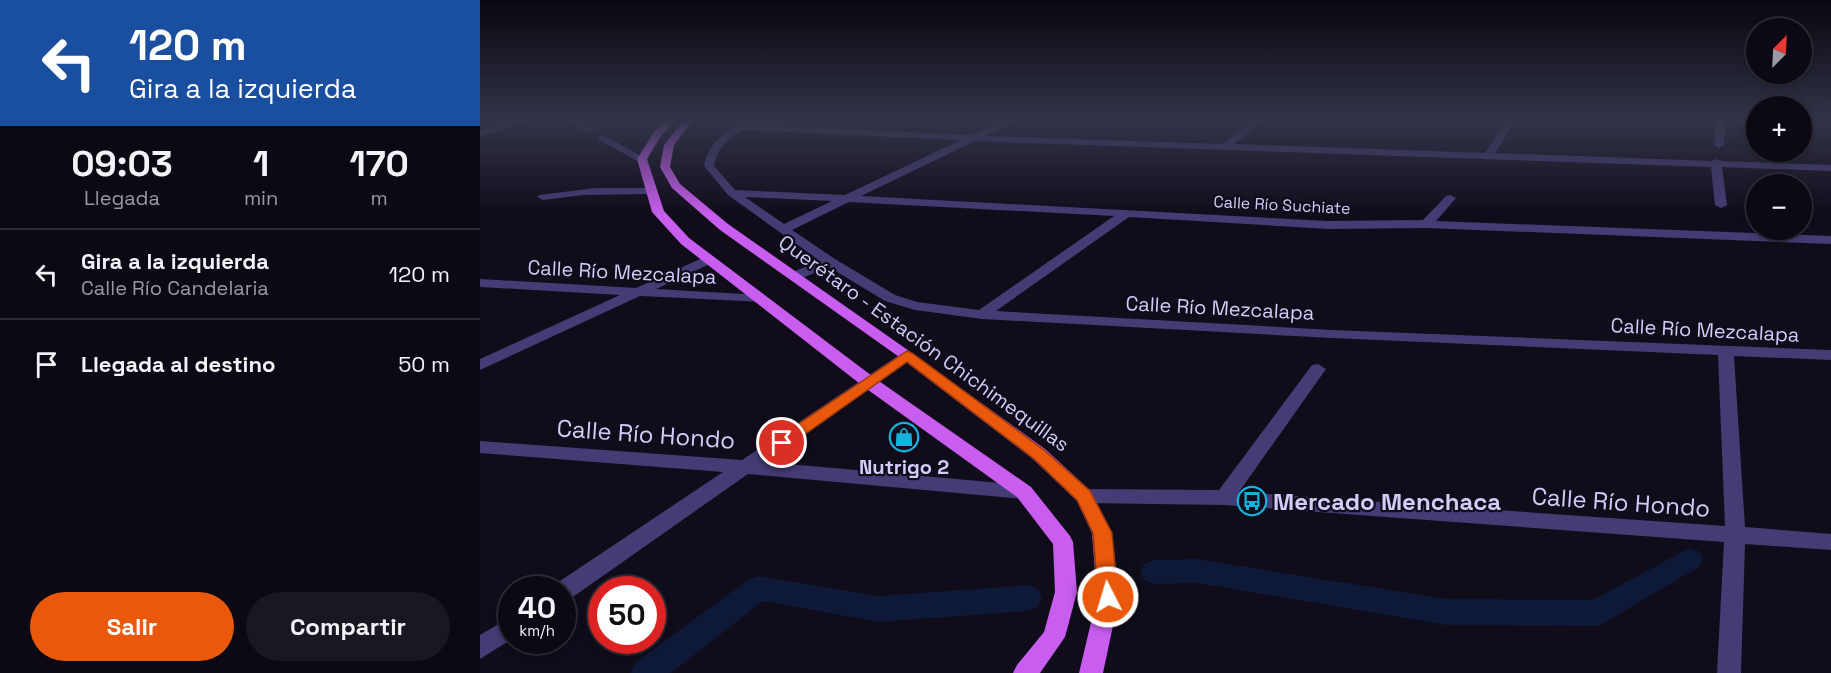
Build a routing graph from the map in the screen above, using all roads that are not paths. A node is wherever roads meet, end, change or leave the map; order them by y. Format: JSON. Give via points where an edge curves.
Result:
{"nodes":[{"id":1,"x":628,"y":151,"type":"edge"},
{"id":2,"x":647,"y":151,"type":"edge"},
{"id":3,"x":668,"y":151,"type":"edge"},
{"id":4,"x":712,"y":151,"type":"edge"},
{"id":5,"x":945,"y":151,"type":"edge"},
{"id":6,"x":1353,"y":151,"type":"edge"},
{"id":7,"x":1491,"y":151,"type":"edge"},
{"id":8,"x":1488,"y":156,"type":"junction"},
{"id":9,"x":642,"y":159,"type":"junction"},
{"id":10,"x":1716,"y":162,"type":"junction"},
{"id":11,"x":1831,"y":168,"type":"edge"},
{"id":12,"x":650,"y":191,"type":"junction"},
{"id":13,"x":732,"y":193,"type":"junction"},
{"id":14,"x":543,"y":197,"type":"dead end"},
{"id":15,"x":1450,"y":198,"type":"dead end"},
{"id":16,"x":843,"y":199,"type":"junction"},
{"id":17,"x":1721,"y":205,"type":"dead end"},
{"id":18,"x":1126,"y":213,"type":"junction"},
{"id":19,"x":1426,"y":224,"type":"junction"},
{"id":20,"x":784,"y":229,"type":"junction"},
{"id":21,"x":1831,"y":240,"type":"edge"},
{"id":22,"x":709,"y":259,"type":"junction"},
{"id":23,"x":830,"y":262,"type":"junction"},
{"id":24,"x":795,"y":276,"type":"junction"},
{"id":25,"x":480,"y":283,"type":"edge"},
{"id":26,"x":638,"y":293,"type":"junction"},
{"id":27,"x":761,"y":299,"type":"junction"},
{"id":28,"x":982,"y":315,"type":"junction"},
{"id":29,"x":1726,"y":350,"type":"junction"},
{"id":30,"x":1831,"y":355,"type":"edge"},
{"id":31,"x":907,"y":356,"type":"junction"},
{"id":32,"x":480,"y":365,"type":"edge"},
{"id":33,"x":1318,"y":369,"type":"dead end"},
{"id":34,"x":870,"y":383,"type":"junction"},
{"id":35,"x":480,"y":447,"type":"edge"},
{"id":36,"x":747,"y":467,"type":"junction"},
{"id":37,"x":1024,"y":492,"type":"junction"},
{"id":38,"x":1084,"y":495,"type":"junction"},
{"id":39,"x":1224,"y":498,"type":"junction"},
{"id":40,"x":1735,"y":536,"type":"junction"},
{"id":41,"x":1831,"y":543,"type":"edge"},
{"id":42,"x":576,"y":583,"type":"edge"},
{"id":43,"x":498,"y":636,"type":"edge"},
{"id":44,"x":480,"y":648,"type":"edge"},
{"id":45,"x":1026,"y":673,"type":"edge"},
{"id":46,"x":1091,"y":673,"type":"edge"},
{"id":47,"x":1729,"y":673,"type":"edge"}],
"edges":[{"from":1,"to":9,"type":"street"},
{"from":2,"to":9,"type":"main road"},
{"from":3,"to":24,"type":"main road","name":"Querétaro - Estación Chichimequillas","via":[[665,167],[676,186],[724,227]]},
{"from":4,"to":13,"type":"street","name":"Calle Río Mezcalapa","via":[[709,165]]},
{"from":5,"to":16,"type":"street"},
{"from":6,"to":8,"type":"street"},
{"from":7,"to":8,"type":"street"},
{"from":8,"to":10,"type":"street"},
{"from":9,"to":12,"type":"main road"},
{"from":10,"to":11,"type":"street"},
{"from":10,"to":17,"type":"street"},
{"from":12,"to":14,"type":"street","via":[[592,190]]},
{"from":12,"to":22,"type":"main road","via":[[658,212],[685,241]]},
{"from":13,"to":16,"type":"street","name":"Calle Río Suchiate"},
{"from":13,"to":20,"type":"street","name":"Calle Río Mezcalapa"},
{"from":15,"to":19,"type":"street"},
{"from":16,"to":18,"type":"street","name":"Calle Río Suchiate"},
{"from":16,"to":20,"type":"street"},
{"from":18,"to":19,"type":"street","name":"Calle Río Suchiate","via":[[1328,225]]},
{"from":18,"to":28,"type":"street"},
{"from":19,"to":21,"type":"street","name":"Calle Río Suchiate"},
{"from":20,"to":23,"type":"street","name":"Calle Río Mezcalapa"},
{"from":22,"to":26,"type":"street"},
{"from":22,"to":27,"type":"main road"},
{"from":23,"to":24,"type":"street"},
{"from":23,"to":28,"type":"street","name":"Calle Río Mezcalapa","via":[[890,298],[915,306]]},
{"from":24,"to":31,"type":"main road","name":"Querétaro - Estación Chichimequillas"},
{"from":25,"to":26,"type":"street","name":"Calle Río Mezcalapa"},
{"from":26,"to":27,"type":"street","name":"Calle Río Mezcalapa"},
{"from":26,"to":32,"type":"street"},
{"from":27,"to":34,"type":"main road"},
{"from":28,"to":29,"type":"street","name":"Calle Río Mezcalapa"},
{"from":29,"to":30,"type":"street","name":"Calle Río Mezcalapa"},
{"from":29,"to":40,"type":"street"},
{"from":31,"to":34,"type":"street"},
{"from":31,"to":38,"type":"main road","name":"Querétaro - Estación Chichimequillas","via":[[1039,454]]},
{"from":33,"to":39,"type":"street"},
{"from":34,"to":36,"type":"street"},
{"from":34,"to":37,"type":"main road"},
{"from":35,"to":36,"type":"street","name":"Calle Río Hondo"},
{"from":36,"to":37,"type":"street","name":"Calle Río Hondo"},
{"from":36,"to":42,"type":"street"},
{"from":37,"to":45,"type":"main road","via":[[1063,543],[1066,591],[1054,637]]},
{"from":38,"to":39,"type":"street","name":"Calle Río Hondo"},
{"from":38,"to":46,"type":"main road","name":"Querétaro - Estación Chichimequillas","via":[[1102,533],[1108,597]]},
{"from":39,"to":40,"type":"street","name":"Calle Río Hondo"},
{"from":40,"to":41,"type":"street","name":"Calle Río Hondo"},
{"from":40,"to":47,"type":"street"},
{"from":43,"to":44,"type":"street"}]}
